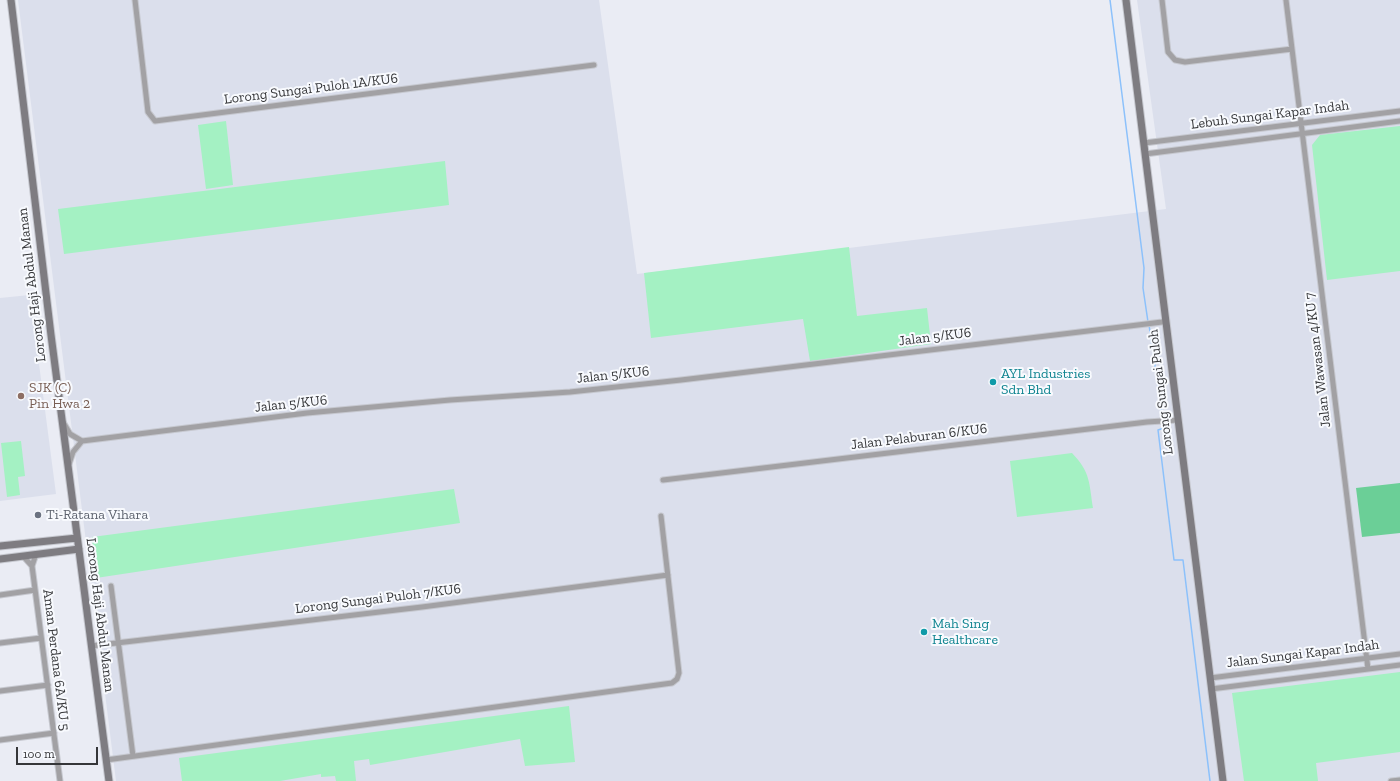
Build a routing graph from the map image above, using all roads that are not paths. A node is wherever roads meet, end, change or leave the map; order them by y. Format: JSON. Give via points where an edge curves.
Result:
{"nodes":[{"id":1,"x":11,"y":0,"type":"edge"},
{"id":2,"x":135,"y":0,"type":"edge"},
{"id":3,"x":1126,"y":0,"type":"edge"},
{"id":4,"x":1162,"y":0,"type":"edge"},
{"id":5,"x":1286,"y":0,"type":"edge"},
{"id":6,"x":1292,"y":49,"type":"junction"},
{"id":7,"x":594,"y":65,"type":"dead end"},
{"id":8,"x":1400,"y":111,"type":"edge"},
{"id":9,"x":1400,"y":121,"type":"edge"},
{"id":10,"x":1301,"y":123,"type":"junction"},
{"id":11,"x":1302,"y":134,"type":"junction"},
{"id":12,"x":1144,"y":143,"type":"junction"},
{"id":13,"x":1145,"y":154,"type":"junction"},
{"id":14,"x":1164,"y":321,"type":"junction"},
{"id":15,"x":1178,"y":420,"type":"junction"},
{"id":16,"x":63,"y":421,"type":"junction"},
{"id":17,"x":82,"y":441,"type":"junction"},
{"id":18,"x":69,"y":469,"type":"junction"},
{"id":19,"x":664,"y":480,"type":"dead end"},
{"id":20,"x":661,"y":516,"type":"dead end"},
{"id":21,"x":77,"y":538,"type":"junction"},
{"id":22,"x":0,"y":546,"type":"edge"},
{"id":23,"x":79,"y":549,"type":"junction"},
{"id":24,"x":36,"y":554,"type":"junction"},
{"id":25,"x":23,"y":556,"type":"junction"},
{"id":26,"x":0,"y":559,"type":"edge"},
{"id":27,"x":32,"y":566,"type":"junction"},
{"id":28,"x":668,"y":575,"type":"junction"},
{"id":29,"x":111,"y":586,"type":"dead end"},
{"id":30,"x":35,"y":590,"type":"junction"},
{"id":31,"x":0,"y":595,"type":"edge"},
{"id":32,"x":41,"y":638,"type":"junction"},
{"id":33,"x":118,"y":642,"type":"junction"},
{"id":34,"x":0,"y":643,"type":"edge"},
{"id":35,"x":91,"y":646,"type":"junction"},
{"id":36,"x":1400,"y":654,"type":"edge"},
{"id":37,"x":1366,"y":658,"type":"junction"},
{"id":38,"x":1400,"y":665,"type":"edge"},
{"id":39,"x":1368,"y":669,"type":"junction"},
{"id":40,"x":1210,"y":678,"type":"junction"},
{"id":41,"x":48,"y":685,"type":"junction"},
{"id":42,"x":1211,"y":689,"type":"junction"},
{"id":43,"x":0,"y":692,"type":"edge"},
{"id":44,"x":54,"y":733,"type":"junction"},
{"id":45,"x":0,"y":740,"type":"edge"},
{"id":46,"x":133,"y":756,"type":"junction"},
{"id":47,"x":106,"y":760,"type":"junction"},
{"id":48,"x":1400,"y":780,"type":"edge"},
{"id":49,"x":60,"y":781,"type":"edge"},
{"id":50,"x":109,"y":781,"type":"edge"},
{"id":51,"x":1223,"y":781,"type":"edge"},
{"id":52,"x":1391,"y":781,"type":"edge"}],
"edges":[{"from":1,"to":16,"type":"street","name":"Lorong Haji Abdul Manan"},
{"from":2,"to":7,"type":"street","name":"Lorong Sungai Puloh 1A/KU6","via":[[148,112],[155,121]]},
{"from":3,"to":12,"type":"street","name":"Lorong Sungai Puloh"},
{"from":4,"to":6,"type":"street","via":[[1168,52],[1175,60],[1185,62]]},
{"from":5,"to":6,"type":"street","name":"Jalan Wawasan 4/KU 7"},
{"from":6,"to":10,"type":"street","name":"Jalan Wawasan 4/KU 7"},
{"from":8,"to":10,"type":"street","name":"Lebuh Sungai Kapar Indah"},
{"from":9,"to":11,"type":"street","name":"Lebuh Sungai Kapar Indah"},
{"from":10,"to":11,"type":"street","name":"Jalan Wawasan 4/KU 7"},
{"from":10,"to":12,"type":"street","name":"Lebuh Sungai Kapar Indah"},
{"from":11,"to":13,"type":"street","name":"Lebuh Sungai Kapar Indah"},
{"from":11,"to":37,"type":"street","name":"Jalan Wawasan 4/KU 7"},
{"from":12,"to":13,"type":"street","name":"Lorong Sungai Puloh"},
{"from":13,"to":14,"type":"street","name":"Lorong Sungai Puloh"},
{"from":14,"to":15,"type":"street","name":"Lorong Sungai Puloh"},
{"from":14,"to":17,"type":"street","name":"Jalan 5/KU6","via":[[681,380],[570,392],[308,413]]},
{"from":15,"to":19,"type":"street","name":"Jalan Pelaburan 6/KU6"},
{"from":15,"to":40,"type":"street","name":"Lorong Sungai Puloh"},
{"from":16,"to":17,"type":"street","via":[[70,434]]},
{"from":16,"to":18,"type":"street","name":"Lorong Haji Abdul Manan"},
{"from":17,"to":18,"type":"street","via":[[73,452]]},
{"from":18,"to":21,"type":"street","name":"Lorong Haji Abdul Manan"},
{"from":20,"to":28,"type":"street"},
{"from":21,"to":22,"type":"street"},
{"from":21,"to":23,"type":"street","name":"Lorong Haji Abdul Manan"},
{"from":23,"to":24,"type":"street"},
{"from":23,"to":35,"type":"street","name":"Lorong Haji Abdul Manan"},
{"from":24,"to":25,"type":"street"},
{"from":24,"to":27,"type":"street","name":"Aman Perdana 6A/KU 5"},
{"from":25,"to":26,"type":"street"},
{"from":25,"to":27,"type":"street"},
{"from":27,"to":30,"type":"street","name":"Aman Perdana 6A/KU 5"},
{"from":28,"to":33,"type":"street","name":"Lorong Sungai Puloh 7/KU6","via":[[422,607]]},
{"from":28,"to":46,"type":"street","via":[[679,673],[672,683]]},
{"from":29,"to":33,"type":"street"},
{"from":30,"to":31,"type":"street"},
{"from":30,"to":32,"type":"street","name":"Aman Perdana 6A/KU 5"},
{"from":32,"to":34,"type":"street"},
{"from":32,"to":41,"type":"street","name":"Aman Perdana 6A/KU 5"},
{"from":33,"to":35,"type":"street","name":"Lorong Sungai Puloh 7/KU6"},
{"from":33,"to":46,"type":"street"},
{"from":35,"to":47,"type":"street","name":"Lorong Haji Abdul Manan"},
{"from":36,"to":37,"type":"street","name":"Jalan Sungai Kapar Indah"},
{"from":37,"to":39,"type":"street","name":"Jalan Wawasan 4/KU 7"},
{"from":37,"to":40,"type":"street","name":"Jalan Sungai Kapar Indah"},
{"from":38,"to":39,"type":"street","name":"Jalan Sungai Kapar Indah"},
{"from":39,"to":42,"type":"street","name":"Jalan Sungai Kapar Indah"},
{"from":40,"to":42,"type":"street","name":"Lorong Sungai Puloh"},
{"from":41,"to":43,"type":"street"},
{"from":41,"to":44,"type":"street","name":"Aman Perdana 6A/KU 5"},
{"from":42,"to":51,"type":"street","name":"Lorong Sungai Puloh"},
{"from":44,"to":45,"type":"street"},
{"from":44,"to":49,"type":"street","name":"Aman Perdana 6A/KU 5"},
{"from":46,"to":47,"type":"street"},
{"from":47,"to":50,"type":"street","name":"Lorong Haji Abdul Manan"},
{"from":48,"to":52,"type":"street"}]}
